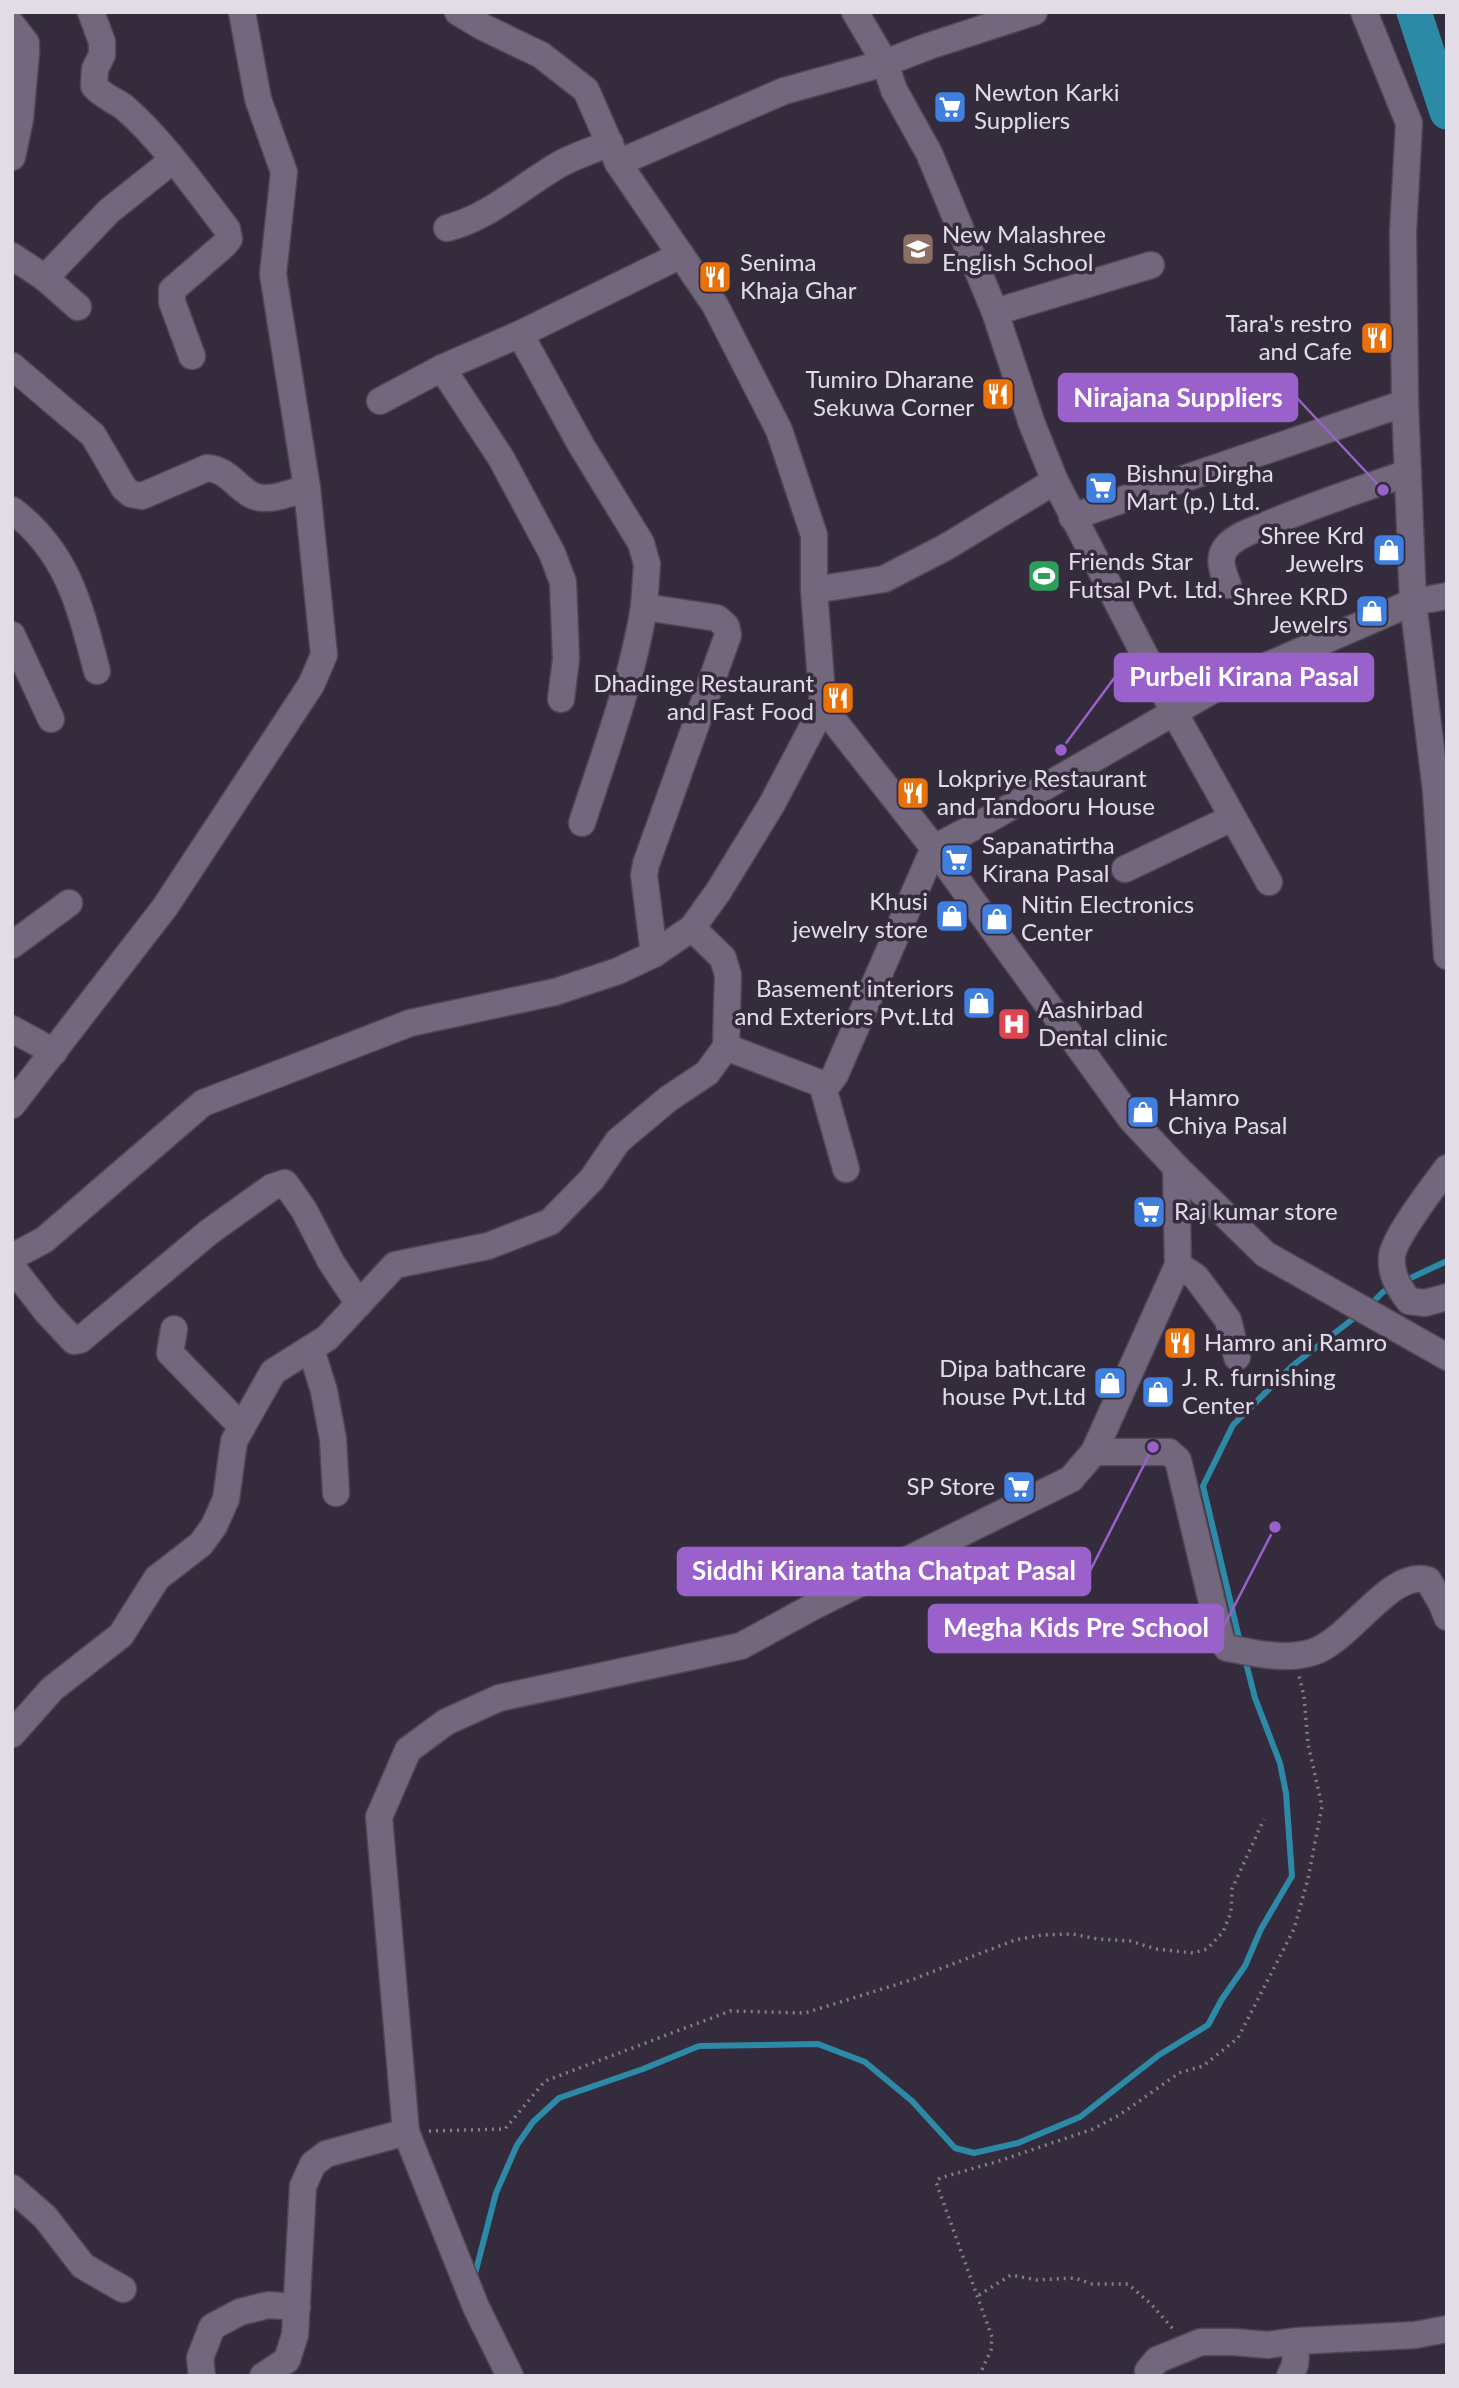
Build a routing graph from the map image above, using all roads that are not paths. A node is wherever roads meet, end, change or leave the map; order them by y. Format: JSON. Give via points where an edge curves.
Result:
{"nodes":[{"id":1,"x":91,"y":12,"type":"edge"},
{"id":2,"x":242,"y":12,"type":"edge"},
{"id":3,"x":458,"y":12,"type":"edge"},
{"id":4,"x":855,"y":12,"type":"edge"},
{"id":5,"x":1034,"y":12,"type":"edge"},
{"id":6,"x":1363,"y":12,"type":"edge"},
{"id":7,"x":12,"y":26,"type":"edge"},
{"id":8,"x":885,"y":63,"type":"junction"},
{"id":9,"x":614,"y":153,"type":"junction"},
{"id":10,"x":12,"y":157,"type":"edge"},
{"id":11,"x":173,"y":160,"type":"junction"},
{"id":12,"x":447,"y":228,"type":"dead end"},
{"id":13,"x":681,"y":255,"type":"junction"},
{"id":14,"x":12,"y":256,"type":"edge"},
{"id":15,"x":1151,"y":265,"type":"dead end"},
{"id":16,"x":44,"y":278,"type":"junction"},
{"id":17,"x":78,"y":307,"type":"dead end"},
{"id":18,"x":995,"y":312,"type":"junction"},
{"id":19,"x":520,"y":334,"type":"junction"},
{"id":20,"x":192,"y":356,"type":"dead end"},
{"id":21,"x":12,"y":366,"type":"edge"},
{"id":22,"x":442,"y":368,"type":"junction"},
{"id":23,"x":380,"y":401,"type":"dead end"},
{"id":24,"x":1405,"y":403,"type":"junction"},
{"id":25,"x":1408,"y":473,"type":"junction"},
{"id":26,"x":1055,"y":481,"type":"junction"},
{"id":27,"x":307,"y":488,"type":"junction"},
{"id":28,"x":12,"y":510,"type":"edge"},
{"id":29,"x":1072,"y":517,"type":"junction"},
{"id":30,"x":1228,"y":585,"type":"dead end"},
{"id":31,"x":814,"y":590,"type":"junction"},
{"id":32,"x":1428,"y":600,"type":"edge"},
{"id":33,"x":644,"y":607,"type":"junction"},
{"id":34,"x":12,"y":635,"type":"edge"},
{"id":35,"x":97,"y":671,"type":"dead end"},
{"id":36,"x":561,"y":699,"type":"dead end"},
{"id":37,"x":823,"y":707,"type":"junction"},
{"id":38,"x":1174,"y":712,"type":"junction"},
{"id":39,"x":51,"y":719,"type":"dead end"},
{"id":40,"x":1232,"y":818,"type":"junction"},
{"id":41,"x":582,"y":823,"type":"dead end"},
{"id":42,"x":934,"y":848,"type":"junction"},
{"id":43,"x":1125,"y":869,"type":"dead end"},
{"id":44,"x":1269,"y":881,"type":"dead end"},
{"id":45,"x":69,"y":903,"type":"dead end"},
{"id":46,"x":692,"y":928,"type":"junction"},
{"id":47,"x":12,"y":945,"type":"edge"},
{"id":48,"x":654,"y":954,"type":"junction"},
{"id":49,"x":1447,"y":956,"type":"edge"},
{"id":50,"x":12,"y":1029,"type":"edge"},
{"id":51,"x":726,"y":1047,"type":"junction"},
{"id":52,"x":54,"y":1052,"type":"junction"},
{"id":53,"x":821,"y":1084,"type":"junction"},
{"id":54,"x":12,"y":1105,"type":"edge"},
{"id":55,"x":1176,"y":1167,"type":"junction"},
{"id":56,"x":1447,"y":1168,"type":"edge"},
{"id":57,"x":846,"y":1169,"type":"dead end"},
{"id":58,"x":12,"y":1257,"type":"edge"},
{"id":59,"x":1178,"y":1265,"type":"junction"},
{"id":60,"x":12,"y":1267,"type":"edge"},
{"id":61,"x":1447,"y":1297,"type":"edge"},
{"id":62,"x":359,"y":1304,"type":"junction"},
{"id":63,"x":174,"y":1329,"type":"dead end"},
{"id":64,"x":311,"y":1349,"type":"junction"},
{"id":65,"x":1438,"y":1353,"type":"edge"},
{"id":66,"x":1237,"y":1357,"type":"dead end"},
{"id":67,"x":242,"y":1427,"type":"junction"},
{"id":68,"x":1094,"y":1452,"type":"junction"},
{"id":69,"x":336,"y":1493,"type":"dead end"},
{"id":70,"x":1447,"y":1617,"type":"edge"},
{"id":71,"x":12,"y":1734,"type":"edge"},
{"id":72,"x":406,"y":2132,"type":"junction"},
{"id":73,"x":12,"y":2188,"type":"edge"},
{"id":74,"x":124,"y":2289,"type":"dead end"},
{"id":75,"x":297,"y":2307,"type":"junction"},
{"id":76,"x":1447,"y":2329,"type":"edge"},
{"id":77,"x":1297,"y":2341,"type":"junction"},
{"id":78,"x":202,"y":2376,"type":"edge"},
{"id":79,"x":263,"y":2376,"type":"edge"},
{"id":80,"x":510,"y":2376,"type":"edge"},
{"id":81,"x":1150,"y":2376,"type":"edge"},
{"id":82,"x":1290,"y":2376,"type":"edge"}],
"edges":[{"from":1,"to":11,"type":"street","via":[[102,42],[94,86],[124,107]]},
{"from":2,"to":27,"type":"street","via":[[258,99],[284,172],[273,274]]},
{"from":3,"to":9,"type":"street","via":[[541,55],[586,90]]},
{"from":4,"to":8,"type":"street"},
{"from":5,"to":8,"type":"street"},
{"from":6,"to":24,"type":"street","via":[[1409,123],[1403,232]]},
{"from":7,"to":10,"type":"street","via":[[26,43],[26,53]]},
{"from":8,"to":9,"type":"street","via":[[784,90]]},
{"from":8,"to":18,"type":"street","via":[[894,90],[929,153]]},
{"from":9,"to":12,"type":"street","via":[[561,164],[506,201]]},
{"from":9,"to":13,"type":"street"},
{"from":11,"to":16,"type":"street","via":[[109,211]]},
{"from":11,"to":20,"type":"street","via":[[227,229],[229,239],[172,290]]},
{"from":13,"to":19,"type":"street"},
{"from":13,"to":31,"type":"street","via":[[715,305],[779,430],[814,535]]},
{"from":14,"to":16,"type":"street"},
{"from":15,"to":18,"type":"street"},
{"from":16,"to":17,"type":"street"},
{"from":18,"to":26,"type":"street","via":[[1031,424]]},
{"from":19,"to":22,"type":"street"},
{"from":19,"to":33,"type":"street","via":[[580,445],[641,543],[647,564]]},
{"from":21,"to":27,"type":"street","via":[[93,435],[131,494],[142,496],[207,468],[218,469],[263,499]]},
{"from":22,"to":23,"type":"street"},
{"from":22,"to":36,"type":"street","via":[[501,458],[564,582],[566,659]]},
{"from":24,"to":25,"type":"street"},
{"from":24,"to":29,"type":"street"},
{"from":25,"to":30,"type":"street","via":[[1244,534],[1227,545],[1222,555],[1221,568]]},
{"from":25,"to":32,"type":"street"},
{"from":26,"to":29,"type":"street"},
{"from":26,"to":31,"type":"street","via":[[884,579]]},
{"from":27,"to":52,"type":"street","via":[[324,655],[311,685],[165,908]]},
{"from":28,"to":35,"type":"street","via":[[56,555],[78,601]]},
{"from":29,"to":38,"type":"street"},
{"from":31,"to":37,"type":"street"},
{"from":32,"to":38,"type":"street","via":[[1263,666]]},
{"from":32,"to":49,"type":"street"},
{"from":33,"to":41,"type":"street","via":[[637,650]]},
{"from":33,"to":48,"type":"street","via":[[717,618],[729,635],[646,864]]},
{"from":34,"to":39,"type":"street"},
{"from":37,"to":42,"type":"street"},
{"from":37,"to":46,"type":"street","via":[[772,804]]},
{"from":38,"to":40,"type":"street"},
{"from":38,"to":42,"type":"street"},
{"from":40,"to":43,"type":"street"},
{"from":40,"to":44,"type":"street"},
{"from":42,"to":53,"type":"street","via":[[835,1075],[830,1083]]},
{"from":42,"to":55,"type":"street","via":[[1131,1119]]},
{"from":45,"to":47,"type":"street"},
{"from":46,"to":48,"type":"street"},
{"from":46,"to":51,"type":"street","via":[[723,958],[729,975]]},
{"from":48,"to":58,"type":"street","via":[[555,992],[410,1023],[203,1103],[44,1240]]},
{"from":50,"to":52,"type":"street"},
{"from":51,"to":53,"type":"street"},
{"from":51,"to":62,"type":"street","via":[[706,1073],[618,1141],[592,1179],[550,1222],[488,1246],[395,1265]]},
{"from":52,"to":54,"type":"street"},
{"from":53,"to":57,"type":"street"},
{"from":55,"to":59,"type":"street"},
{"from":55,"to":65,"type":"street","via":[[1265,1254]]},
{"from":56,"to":61,"type":"street","via":[[1392,1256],[1396,1285],[1409,1301],[1425,1303]]},
{"from":59,"to":66,"type":"street","via":[[1196,1277],[1228,1320]]},
{"from":59,"to":68,"type":"street"},
{"from":60,"to":62,"type":"street","via":[[46,1311],[74,1341],[80,1340],[209,1232],[272,1187],[285,1183]]},
{"from":62,"to":64,"type":"street"},
{"from":63,"to":67,"type":"street","via":[[170,1353]]},
{"from":64,"to":67,"type":"street","via":[[273,1371]]},
{"from":64,"to":69,"type":"street","via":[[333,1439]]},
{"from":67,"to":71,"type":"street","via":[[234,1441],[226,1499],[201,1544],[157,1578],[121,1635],[52,1689]]},
{"from":68,"to":70,"type":"street","via":[[1169,1452],[1178,1460],[1221,1640],[1227,1648],[1288,1657],[1316,1651],[1338,1638],[1388,1592],[1407,1579],[1420,1577],[1428,1580]]},
{"from":68,"to":72,"type":"street","via":[[1071,1479],[741,1646],[499,1698],[446,1722],[408,1750],[379,1817]]},
{"from":72,"to":75,"type":"street","via":[[326,2154],[313,2164],[303,2186]]},
{"from":72,"to":80,"type":"street","via":[[476,2307]]},
{"from":73,"to":74,"type":"street","via":[[45,2217],[83,2266]]},
{"from":75,"to":78,"type":"street","via":[[268,2305],[240,2312],[212,2328],[200,2357]]},
{"from":75,"to":79,"type":"street","via":[[287,2360]]},
{"from":76,"to":77,"type":"street"},
{"from":77,"to":81,"type":"street","via":[[1268,2345],[1201,2342],[1157,2360],[1148,2371]]},
{"from":77,"to":82,"type":"street"}]}
